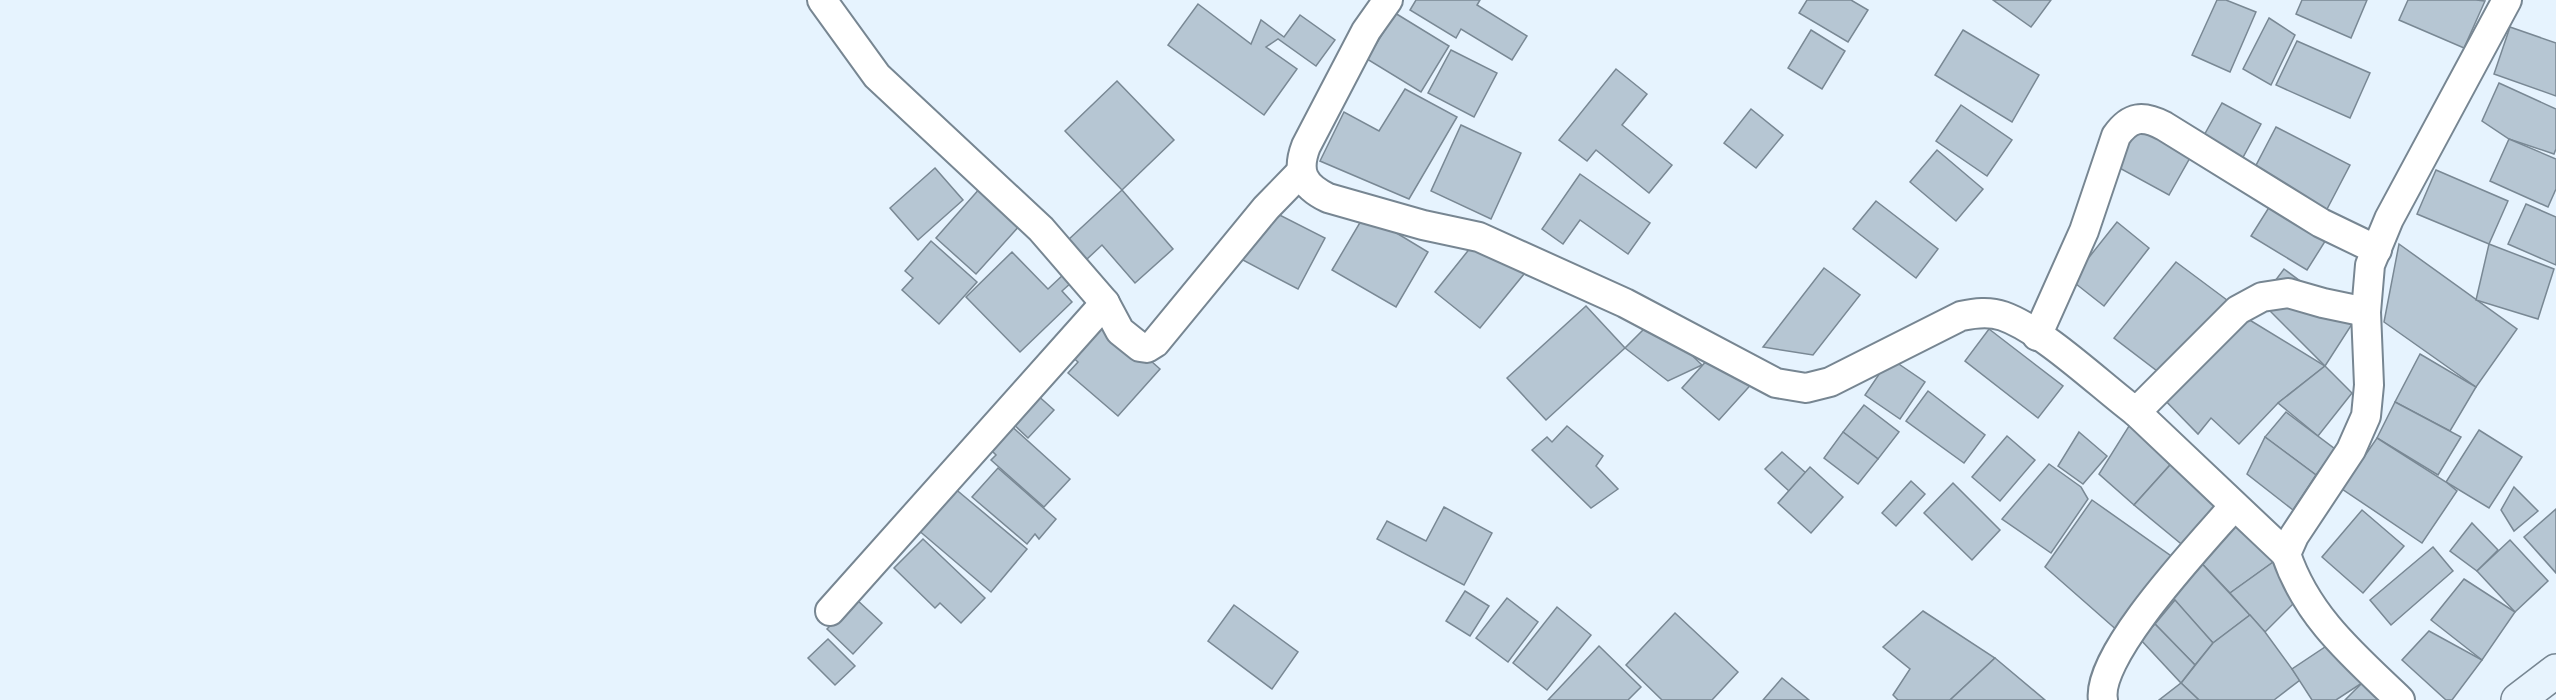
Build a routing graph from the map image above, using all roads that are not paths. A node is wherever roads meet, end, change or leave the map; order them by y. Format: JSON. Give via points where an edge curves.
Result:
{"nodes":[{"id":1,"x":822,"y":0,"type":"edge"},
{"id":2,"x":1388,"y":0,"type":"edge"},
{"id":3,"x":2507,"y":0,"type":"edge"},
{"id":4,"x":1301,"y":172,"type":"junction"},
{"id":5,"x":2376,"y":250,"type":"junction"},
{"id":6,"x":1105,"y":303,"type":"junction"},
{"id":7,"x":2366,"y":312,"type":"junction"},
{"id":8,"x":2037,"y":336,"type":"junction"},
{"id":9,"x":2136,"y":412,"type":"junction"},
{"id":10,"x":2234,"y":506,"type":"junction"},
{"id":11,"x":2286,"y":554,"type":"junction"},
{"id":12,"x":830,"y":611,"type":"dead end"},
{"id":13,"x":2556,"y":670,"type":"edge"},
{"id":14,"x":2103,"y":700,"type":"edge"},
{"id":15,"x":2400,"y":700,"type":"edge"},
{"id":16,"x":2518,"y":700,"type":"edge"}],
"edges":[{"from":1,"to":6,"type":"street","via":[[877,76],[1041,230]]},
{"from":2,"to":4,"type":"street","via":[[1366,31],[1305,146]]},
{"from":3,"to":5,"type":"street"},
{"from":4,"to":6,"type":"street","via":[[1266,208],[1155,343],[1147,348],[1131,341],[1120,331]]},
{"from":4,"to":8,"type":"street","via":[[1315,192],[1328,198],[1479,237],[1625,303],[1776,383],[1806,388],[1830,382],[1929,331],[1977,313],[2004,316]]},
{"from":5,"to":7,"type":"street","via":[[2370,265]]},
{"from":5,"to":8,"type":"street","via":[[2321,223],[2148,117],[2134,120],[2116,136],[2084,231]]},
{"from":6,"to":12,"type":"street"},
{"from":7,"to":9,"type":"street","via":[[2288,293],[2262,297],[2238,310]]},
{"from":7,"to":11,"type":"street","via":[[2366,416],[2351,450]]},
{"from":8,"to":9,"type":"street"},
{"from":9,"to":10,"type":"street"},
{"from":10,"to":11,"type":"street"},
{"from":10,"to":14,"type":"street","via":[[2152,601],[2111,662]]},
{"from":11,"to":15,"type":"street","via":[[2304,593],[2336,640]]},
{"from":13,"to":16,"type":"street"}]}
